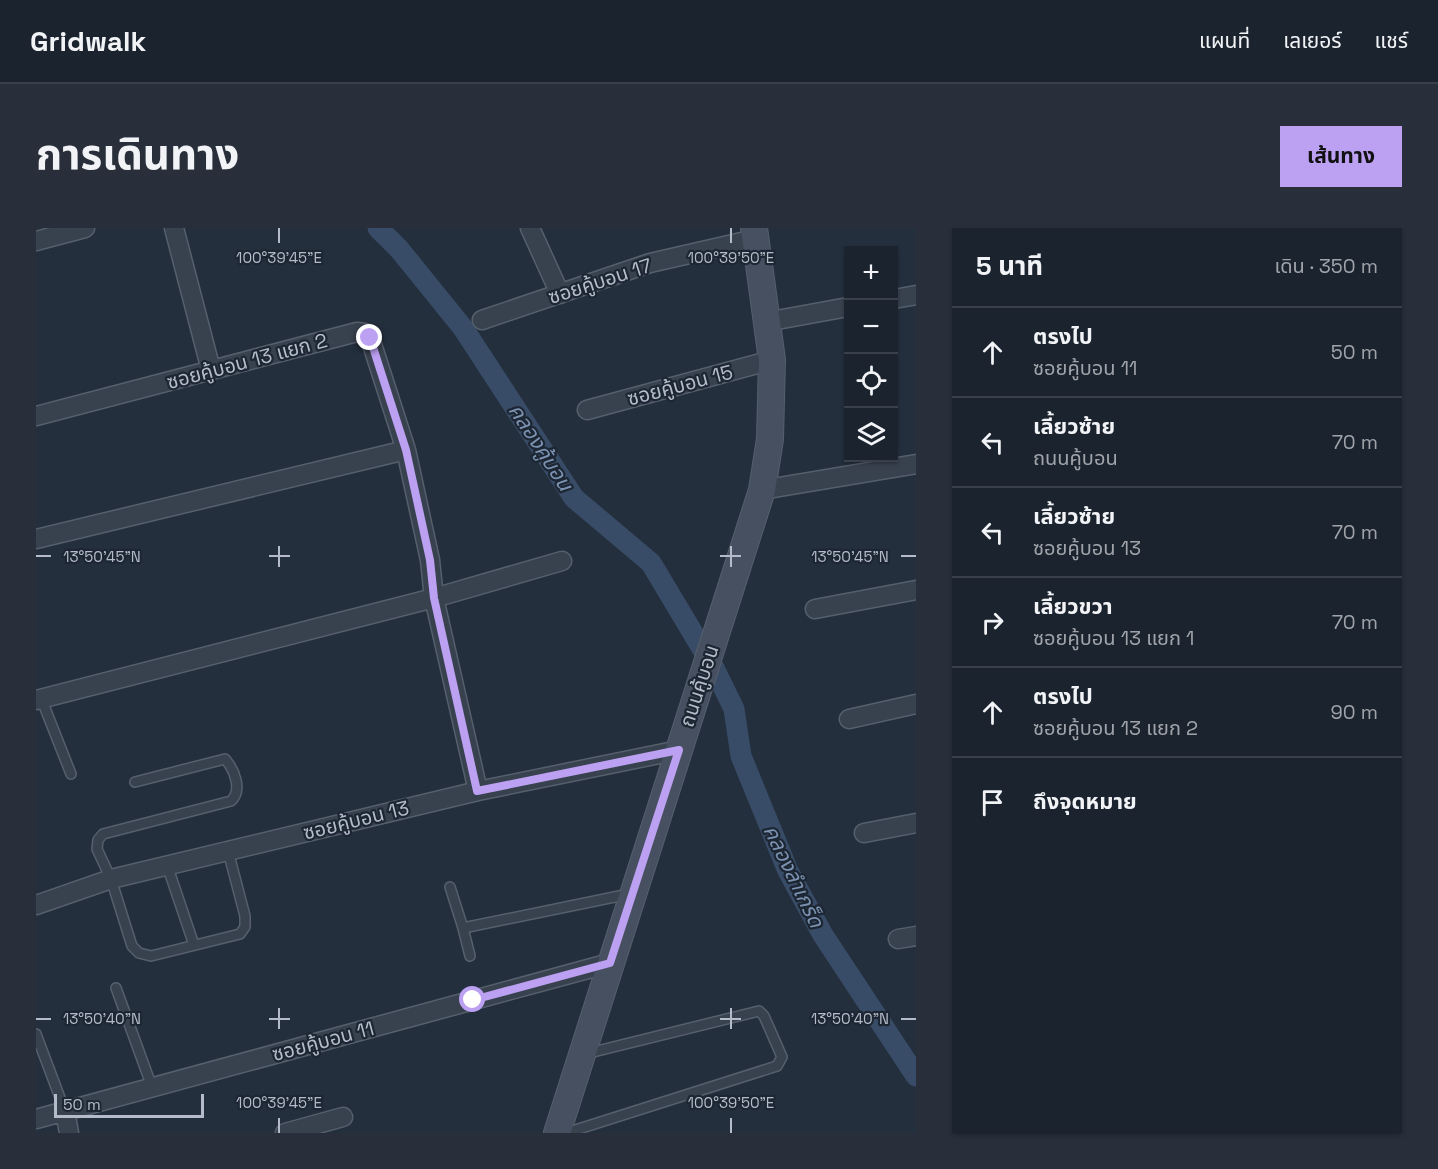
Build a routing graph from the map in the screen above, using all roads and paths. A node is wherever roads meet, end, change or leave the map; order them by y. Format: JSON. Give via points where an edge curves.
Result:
{"nodes":[{"id":1,"x":85,"y":228,"type":"edge"},
{"id":2,"x":174,"y":228,"type":"edge"},
{"id":3,"x":530,"y":228,"type":"edge"},
{"id":4,"x":754,"y":234,"type":"edge"},
{"id":5,"x":36,"y":240,"type":"edge"},
{"id":6,"x":560,"y":294,"type":"junction"},
{"id":7,"x":916,"y":295,"type":"edge"},
{"id":8,"x":898,"y":298,"type":"edge"},
{"id":9,"x":844,"y":308,"type":"edge"},
{"id":10,"x":482,"y":320,"type":"dead end"},
{"id":11,"x":766,"y":322,"type":"junction"},
{"id":12,"x":772,"y":360,"type":"junction"},
{"id":13,"x":211,"y":370,"type":"junction"},
{"id":14,"x":587,"y":410,"type":"dead end"},
{"id":15,"x":36,"y":416,"type":"edge"},
{"id":16,"x":406,"y":450,"type":"junction"},
{"id":17,"x":916,"y":464,"type":"edge"},
{"id":18,"x":762,"y":490,"type":"junction"},
{"id":19,"x":36,"y":538,"type":"edge"},
{"id":20,"x":562,"y":561,"type":"dead end"},
{"id":21,"x":916,"y":590,"type":"edge"},
{"id":22,"x":434,"y":598,"type":"junction"},
{"id":23,"x":815,"y":609,"type":"dead end"},
{"id":24,"x":39,"y":699,"type":"edge"},
{"id":25,"x":916,"y":704,"type":"edge"},
{"id":26,"x":849,"y":719,"type":"dead end"},
{"id":27,"x":679,"y":750,"type":"junction"},
{"id":28,"x":71,"y":774,"type":"dead end"},
{"id":29,"x":135,"y":782,"type":"dead end"},
{"id":30,"x":477,"y":791,"type":"junction"},
{"id":31,"x":916,"y":823,"type":"edge"},
{"id":32,"x":864,"y":833,"type":"dead end"},
{"id":33,"x":228,"y":851,"type":"junction"},
{"id":34,"x":167,"y":865,"type":"junction"},
{"id":35,"x":111,"y":879,"type":"junction"},
{"id":36,"x":450,"y":887,"type":"dead end"},
{"id":37,"x":631,"y":894,"type":"junction"},
{"id":38,"x":36,"y":905,"type":"edge"},
{"id":39,"x":463,"y":928,"type":"junction"},
{"id":40,"x":194,"y":945,"type":"junction"},
{"id":41,"x":470,"y":956,"type":"dead end"},
{"id":42,"x":610,"y":963,"type":"junction"},
{"id":43,"x":116,"y":988,"type":"dead end"},
{"id":44,"x":36,"y":1034,"type":"edge"},
{"id":45,"x":583,"y":1054,"type":"junction"},
{"id":46,"x":152,"y":1087,"type":"junction"},
{"id":47,"x":65,"y":1111,"type":"junction"},
{"id":48,"x":343,"y":1117,"type":"dead end"},
{"id":49,"x":36,"y":1119,"type":"edge"},
{"id":50,"x":69,"y":1133,"type":"edge"},
{"id":51,"x":285,"y":1133,"type":"edge"},
{"id":52,"x":557,"y":1133,"type":"edge"},
{"id":53,"x":566,"y":1133,"type":"edge"}],
"edges":[{"from":1,"to":5,"type":"street"},
{"from":2,"to":13,"type":"street"},
{"from":3,"to":6,"type":"street"},
{"from":4,"to":6,"type":"street","name":"ซอยคู้บอน 17"},
{"from":4,"to":11,"type":"main road","name":"ถนนคู้บอน"},
{"from":6,"to":10,"type":"street","name":"ซอยคู้บอน 17"},
{"from":7,"to":8,"type":"street"},
{"from":9,"to":11,"type":"street"},
{"from":11,"to":12,"type":"main road","name":"ถนนคู้บอน"},
{"from":12,"to":14,"type":"street","name":"ซอยคู้บอน 15"},
{"from":12,"to":18,"type":"main road","name":"ถนนคู้บอน","via":[[770,439]]},
{"from":13,"to":15,"type":"street","name":"ซอยคู้บอน 13 แยก 2"},
{"from":13,"to":16,"type":"street","name":"ซอยคู้บอน 13 แยก 2","via":[[365,333],[370,338]]},
{"from":16,"to":19,"type":"street"},
{"from":16,"to":22,"type":"street","name":"ซอยคู้บอน 13 แยก 2","via":[[430,560]]},
{"from":17,"to":18,"type":"street"},
{"from":18,"to":27,"type":"main road","name":"ถนนคู้บอน"},
{"from":20,"to":22,"type":"street"},
{"from":21,"to":23,"type":"street"},
{"from":22,"to":24,"type":"street"},
{"from":22,"to":30,"type":"street","name":"ซอยคู้บอน 13 แยก 2"},
{"from":24,"to":28,"type":"lane"},
{"from":25,"to":26,"type":"street"},
{"from":27,"to":30,"type":"street","name":"ซอยคู้บอน 13"},
{"from":27,"to":37,"type":"main road","name":"ถนนคู้บอน"},
{"from":29,"to":35,"type":"lane","via":[[225,759],[238,789],[231,801],[103,834],[97,849]]},
{"from":30,"to":33,"type":"street","name":"ซอยคู้บอน 13"},
{"from":31,"to":32,"type":"street"},
{"from":33,"to":34,"type":"street","name":"ซอยคู้บอน 13"},
{"from":33,"to":40,"type":"lane","via":[[245,927],[240,934]]},
{"from":34,"to":35,"type":"street","name":"ซอยคู้บอน 13"},
{"from":34,"to":40,"type":"lane"},
{"from":35,"to":38,"type":"street","name":"ซอยคู้บอน 13"},
{"from":35,"to":40,"type":"lane","via":[[132,946],[139,953],[151,956]]},
{"from":36,"to":39,"type":"lane"},
{"from":37,"to":39,"type":"lane"},
{"from":37,"to":42,"type":"main road","name":"ถนนคู้บอน"},
{"from":39,"to":41,"type":"lane"},
{"from":42,"to":45,"type":"main road","name":"ถนนคู้บอน"},
{"from":42,"to":46,"type":"street","name":"ซอยคู้บอน 11"},
{"from":43,"to":46,"type":"lane"},
{"from":44,"to":47,"type":"lane"},
{"from":45,"to":52,"type":"main road","name":"ถนนคู้บอน"},
{"from":45,"to":53,"type":"lane","via":[[759,1011],[782,1057],[777,1066]]},
{"from":46,"to":47,"type":"street","name":"ซอยคู้บอน 11"},
{"from":47,"to":49,"type":"street","name":"ซอยคู้บอน 11"},
{"from":47,"to":50,"type":"street"},
{"from":48,"to":51,"type":"street"}]}
